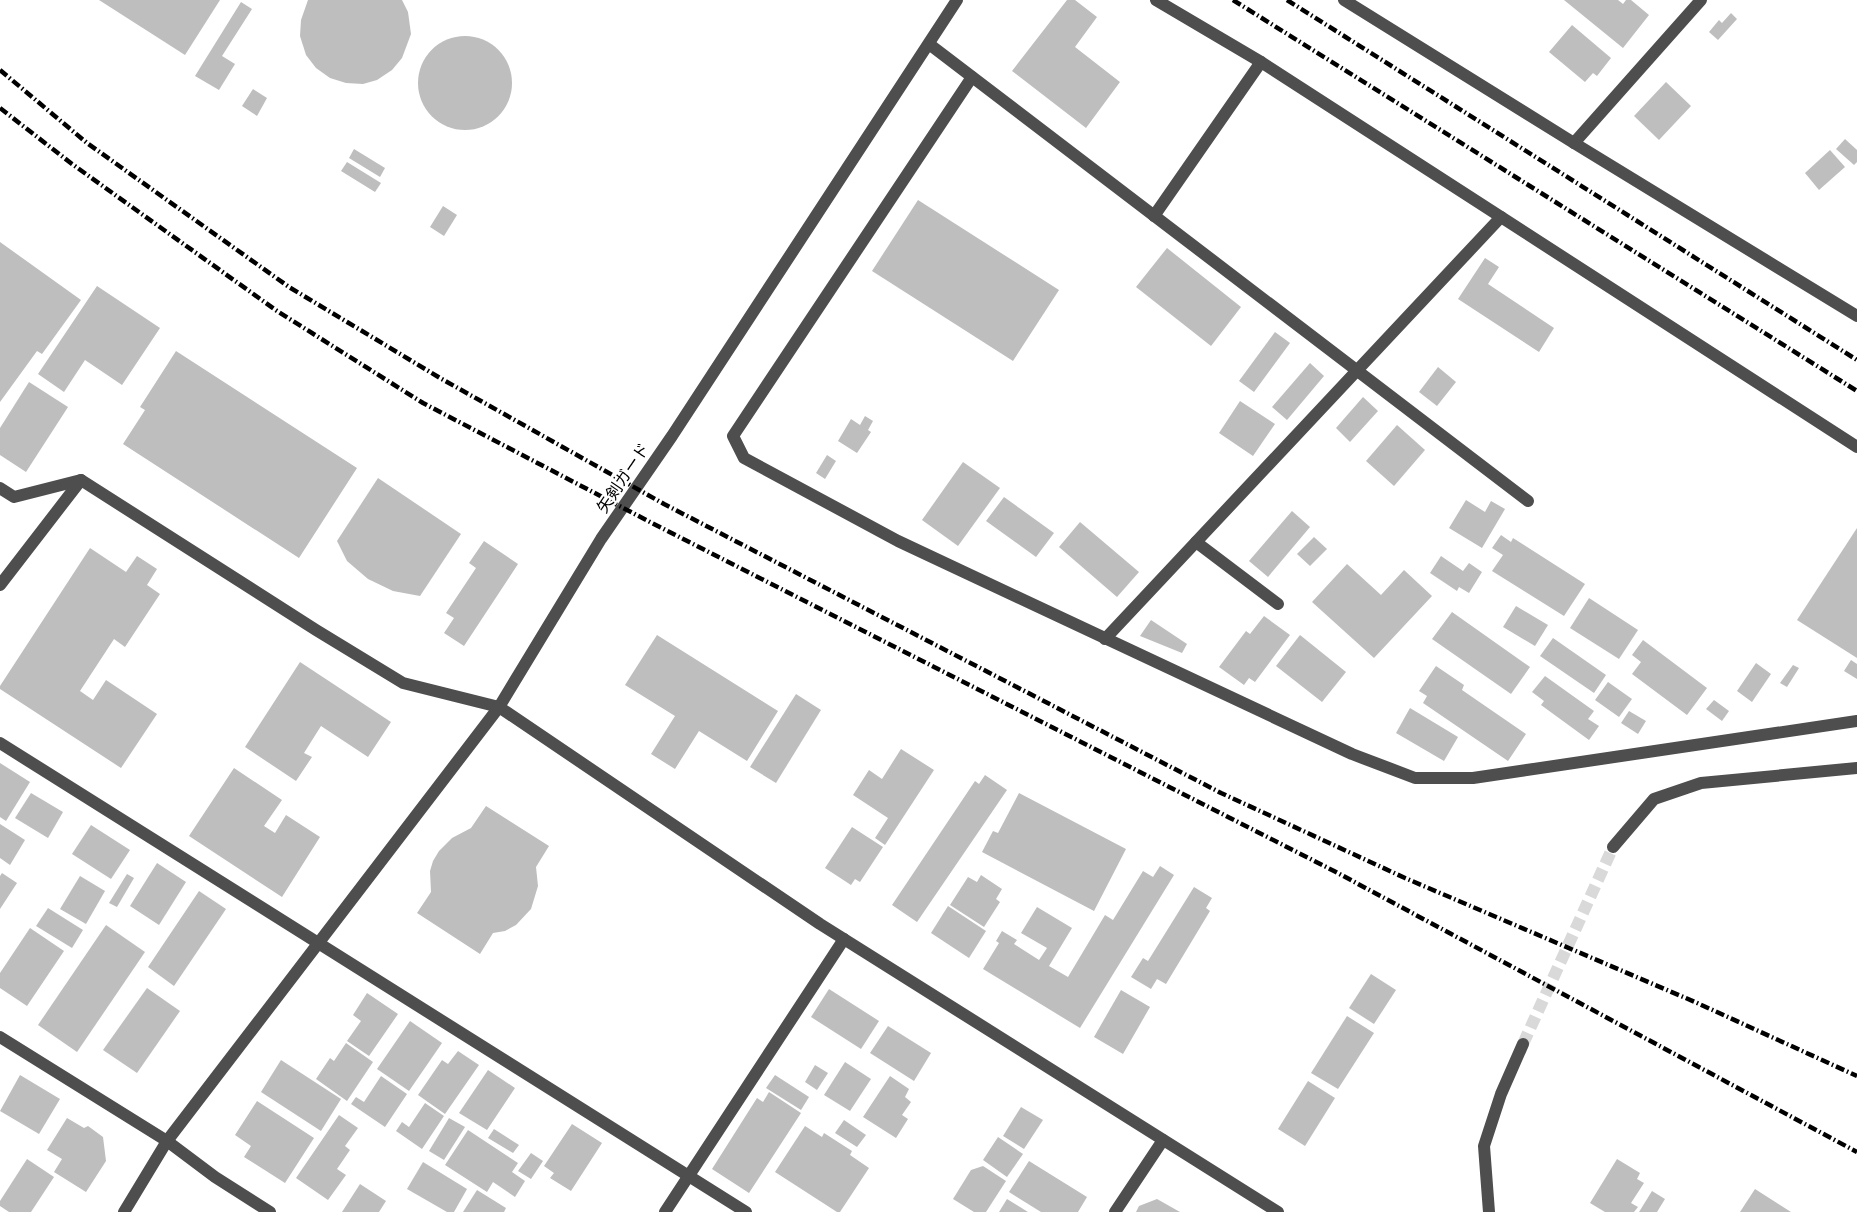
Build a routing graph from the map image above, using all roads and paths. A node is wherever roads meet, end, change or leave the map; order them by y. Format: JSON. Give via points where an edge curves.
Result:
{"nodes":[{"id":1,"x":957,"y":0,"type":"edge"},
{"id":2,"x":1156,"y":0,"type":"edge"},
{"id":3,"x":1344,"y":0,"type":"edge"},
{"id":4,"x":1701,"y":0,"type":"edge"},
{"id":5,"x":928,"y":44,"type":"junction"},
{"id":6,"x":1261,"y":62,"type":"junction"},
{"id":7,"x":972,"y":77,"type":"junction"},
{"id":8,"x":1574,"y":143,"type":"junction"},
{"id":9,"x":1154,"y":216,"type":"junction"},
{"id":10,"x":1502,"y":217,"type":"junction"},
{"id":11,"x":1857,"y":315,"type":"edge"},
{"id":12,"x":1356,"y":371,"type":"junction"},
{"id":13,"x":1857,"y":447,"type":"edge"},
{"id":14,"x":81,"y":480,"type":"junction"},
{"id":15,"x":0,"y":488,"type":"edge"},
{"id":16,"x":1528,"y":501,"type":"dead end"},
{"id":17,"x":1196,"y":542,"type":"junction"},
{"id":18,"x":0,"y":585,"type":"edge"},
{"id":19,"x":1278,"y":604,"type":"dead end"},
{"id":20,"x":1105,"y":639,"type":"junction"},
{"id":21,"x":499,"y":707,"type":"junction"},
{"id":22,"x":1857,"y":721,"type":"edge"},
{"id":23,"x":0,"y":743,"type":"edge"},
{"id":24,"x":1857,"y":768,"type":"edge"},
{"id":25,"x":1613,"y":847,"type":"tunnel mouth"},
{"id":26,"x":844,"y":939,"type":"junction"},
{"id":27,"x":318,"y":942,"type":"junction"},
{"id":28,"x":0,"y":1037,"type":"edge"},
{"id":29,"x":1523,"y":1044,"type":"tunnel mouth"},
{"id":30,"x":1163,"y":1140,"type":"junction"},
{"id":31,"x":167,"y":1141,"type":"junction"},
{"id":32,"x":689,"y":1176,"type":"junction"},
{"id":33,"x":124,"y":1212,"type":"edge"},
{"id":34,"x":270,"y":1212,"type":"edge"},
{"id":35,"x":665,"y":1212,"type":"edge"},
{"id":36,"x":746,"y":1212,"type":"edge"},
{"id":37,"x":1114,"y":1212,"type":"edge"},
{"id":38,"x":1278,"y":1212,"type":"edge"},
{"id":39,"x":1489,"y":1212,"type":"edge"}],
"edges":[{"from":1,"to":5,"type":"street","name":"矢剣ガード"},
{"from":2,"to":6,"type":"street"},
{"from":3,"to":8,"type":"street"},
{"from":4,"to":8,"type":"street"},
{"from":5,"to":7,"type":"street"},
{"from":5,"to":21,"type":"street","name":"矢剣ガード","via":[[602,539]]},
{"from":6,"to":9,"type":"street"},
{"from":6,"to":10,"type":"street"},
{"from":7,"to":9,"type":"street"},
{"from":7,"to":20,"type":"street","via":[[733,436],[744,458],[898,541]]},
{"from":8,"to":11,"type":"street"},
{"from":9,"to":12,"type":"street"},
{"from":10,"to":12,"type":"street"},
{"from":10,"to":13,"type":"street"},
{"from":12,"to":16,"type":"street"},
{"from":12,"to":17,"type":"street"},
{"from":14,"to":15,"type":"street","via":[[14,496]]},
{"from":14,"to":18,"type":"street"},
{"from":14,"to":21,"type":"street","via":[[403,683]]},
{"from":17,"to":19,"type":"street"},
{"from":17,"to":20,"type":"street"},
{"from":20,"to":22,"type":"street","via":[[1352,754],[1415,778],[1473,778]]},
{"from":21,"to":26,"type":"street"},
{"from":21,"to":27,"type":"street","name":"矢剣ガード"},
{"from":23,"to":27,"type":"street"},
{"from":24,"to":25,"type":"street","via":[[1701,783],[1654,799]]},
{"from":26,"to":30,"type":"street"},
{"from":26,"to":32,"type":"street"},
{"from":27,"to":31,"type":"street","name":"矢剣ガード"},
{"from":27,"to":32,"type":"street"},
{"from":28,"to":31,"type":"street"},
{"from":29,"to":39,"type":"street","via":[[1484,1146]]},
{"from":30,"to":37,"type":"street"},
{"from":30,"to":38,"type":"street"},
{"from":31,"to":33,"type":"street","name":"矢剣ガード"},
{"from":31,"to":34,"type":"street"},
{"from":32,"to":35,"type":"street"},
{"from":32,"to":36,"type":"street"}]}
